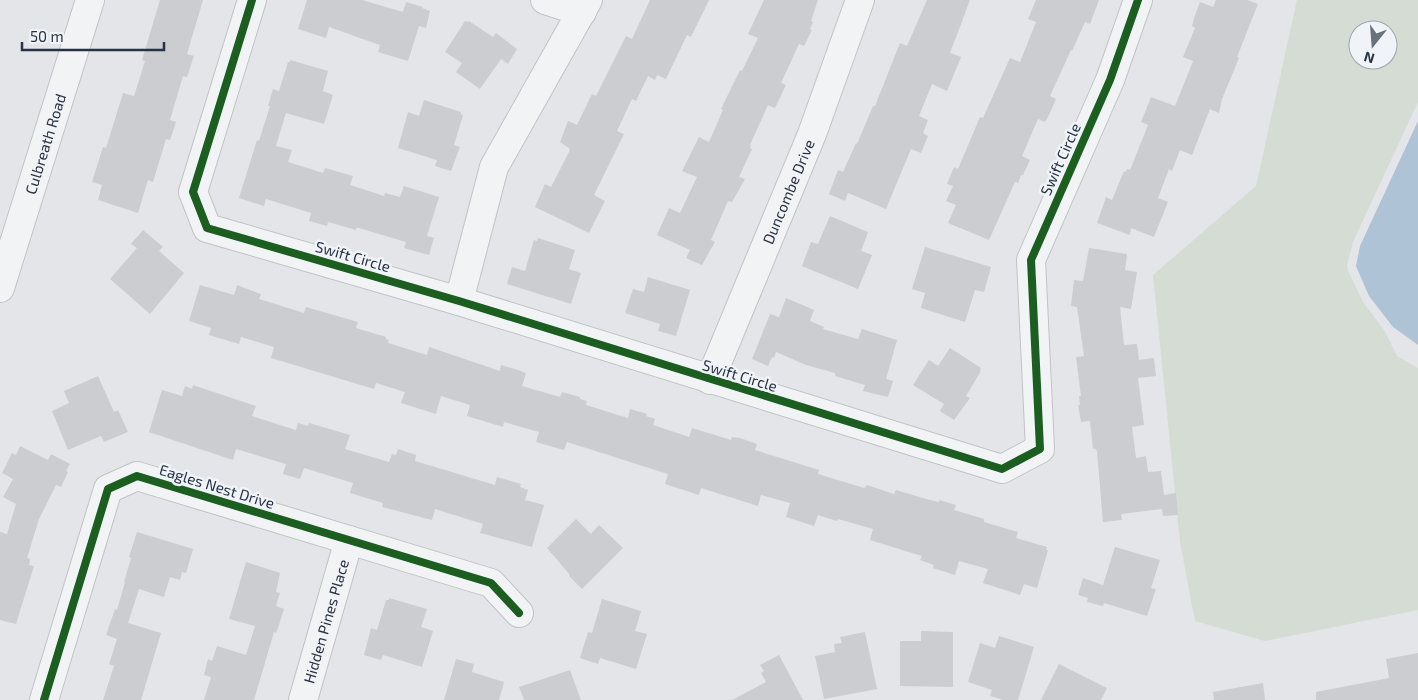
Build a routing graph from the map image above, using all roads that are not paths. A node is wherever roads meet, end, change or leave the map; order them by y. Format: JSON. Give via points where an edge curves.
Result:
{"nodes":[{"id":1,"x":90,"y":0,"type":"edge"},
{"id":2,"x":252,"y":0,"type":"edge"},
{"id":3,"x":545,"y":0,"type":"edge"},
{"id":4,"x":860,"y":0,"type":"edge"},
{"id":5,"x":1138,"y":0,"type":"edge"},
{"id":6,"x":585,"y":6,"type":"edge"},
{"id":7,"x":0,"y":288,"type":"edge"},
{"id":8,"x":459,"y":301,"type":"junction"},
{"id":9,"x":710,"y":380,"type":"junction"},
{"id":10,"x":349,"y":540,"type":"junction"},
{"id":11,"x":519,"y":613,"type":"dead end"},
{"id":12,"x":44,"y":700,"type":"edge"},
{"id":13,"x":303,"y":700,"type":"edge"}],
"edges":[{"from":1,"to":7,"type":"street","name":"Culbreath Road"},
{"from":2,"to":8,"type":"street","name":"Swift Circle","via":[[193,192],[207,228]]},
{"from":3,"to":6,"type":"street"},
{"from":4,"to":9,"type":"street","name":"Duncombe Drive","via":[[812,134]]},
{"from":5,"to":9,"type":"street","name":"Swift Circle","via":[[1110,80],[1030,260],[1040,449],[1002,469]]},
{"from":6,"to":8,"type":"street","via":[[494,167]]},
{"from":8,"to":9,"type":"street","name":"Swift Circle"},
{"from":10,"to":11,"type":"street","name":"Eagles Nest Drive","via":[[491,583]]},
{"from":10,"to":12,"type":"street","name":"Eagles Nest Drive","via":[[137,476],[108,489]]},
{"from":10,"to":13,"type":"street","name":"Hidden Pines Place"}]}
